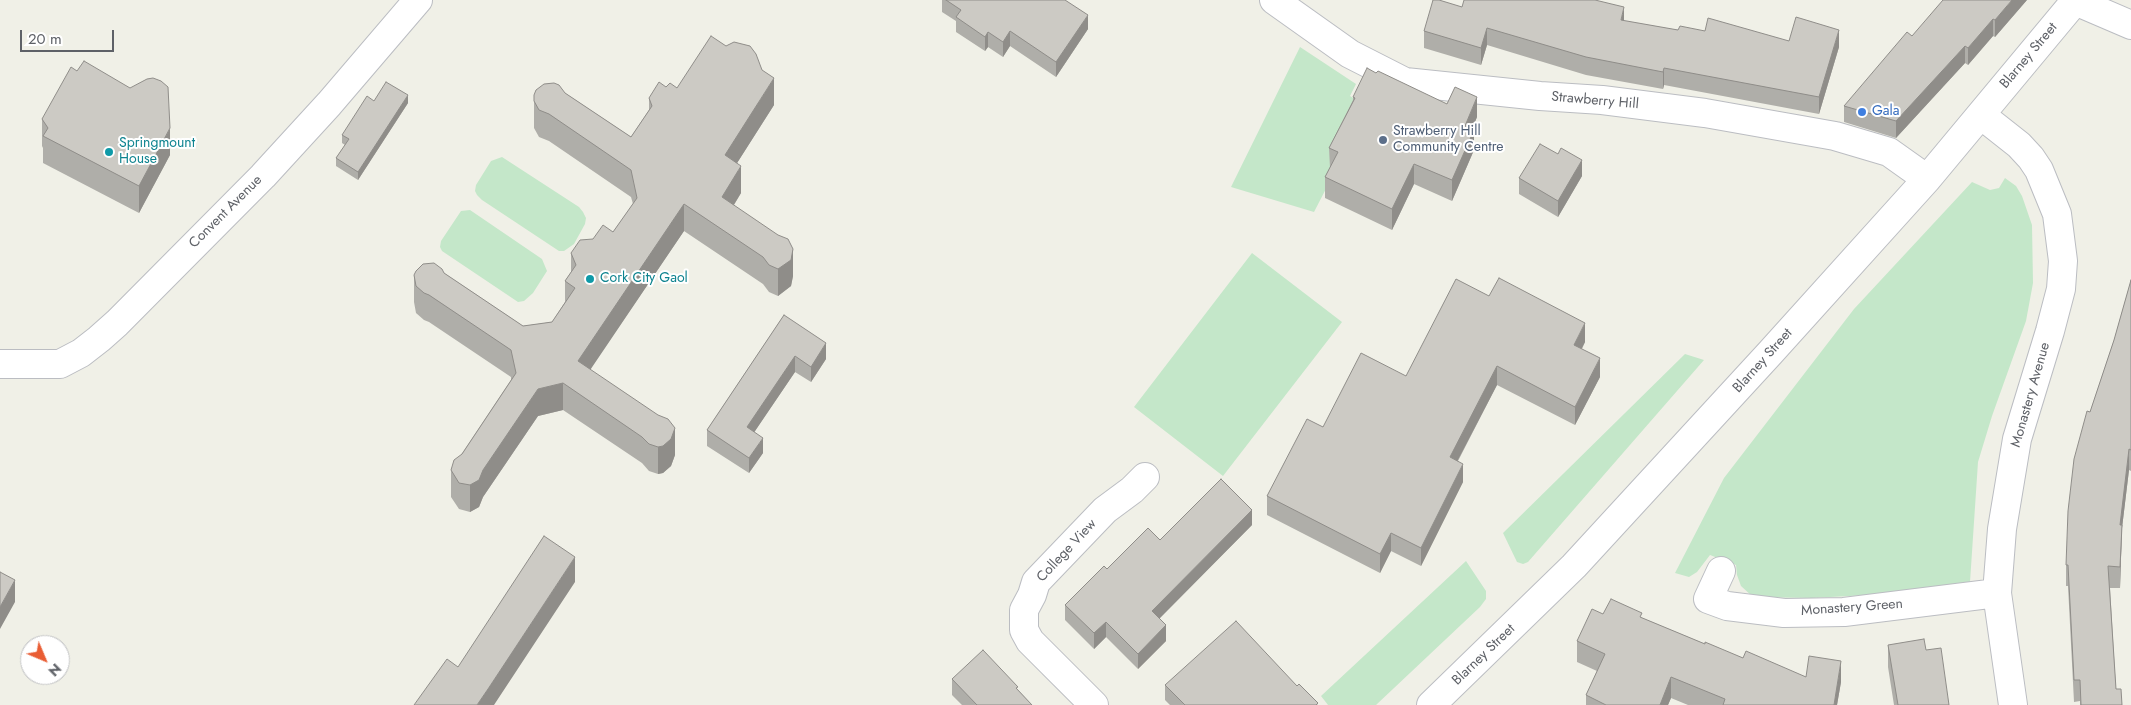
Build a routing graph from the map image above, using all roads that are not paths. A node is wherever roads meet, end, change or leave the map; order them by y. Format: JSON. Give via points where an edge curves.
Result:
{"nodes":[{"id":1,"x":418,"y":0,"type":"edge"},
{"id":2,"x":1274,"y":0,"type":"edge"},
{"id":3,"x":2076,"y":0,"type":"edge"},
{"id":4,"x":2131,"y":25,"type":"edge"},
{"id":5,"x":1981,"y":115,"type":"junction"},
{"id":6,"x":1927,"y":179,"type":"junction"},
{"id":7,"x":0,"y":364,"type":"edge"},
{"id":8,"x":1145,"y":477,"type":"dead end"},
{"id":9,"x":1721,"y":571,"type":"dead end"},
{"id":10,"x":1998,"y":593,"type":"junction"},
{"id":11,"x":1094,"y":705,"type":"edge"},
{"id":12,"x":1431,"y":705,"type":"edge"},
{"id":13,"x":2013,"y":705,"type":"edge"}],
"edges":[{"from":1,"to":7,"type":"street","name":"Convent Avenue","via":[[336,97],[269,169],[105,334],[60,364]]},
{"from":2,"to":6,"type":"street","name":"Strawberry Hill","via":[[1350,54],[1405,82],[1602,100],[1705,113],[1835,136],[1889,152]]},
{"from":3,"to":4,"type":"street"},
{"from":3,"to":5,"type":"street","name":"Blarney Street"},
{"from":5,"to":6,"type":"street","name":"Blarney Street"},
{"from":5,"to":10,"type":"street","name":"Monastery Avenue","via":[[2019,145],[2039,170],[2057,214],[2063,261],[2054,314],[2022,418],[2010,475]]},
{"from":6,"to":12,"type":"street","name":"Blarney Street","via":[[1574,566]]},
{"from":8,"to":11,"type":"street","name":"College View","via":[[1106,510],[1036,582],[1024,610],[1024,630],[1030,641]]},
{"from":9,"to":10,"type":"street","name":"Monastery Green","via":[[1708,599],[1727,606],[1793,613],[1844,612]]},
{"from":10,"to":13,"type":"street","name":"Monastery Avenue"}]}
